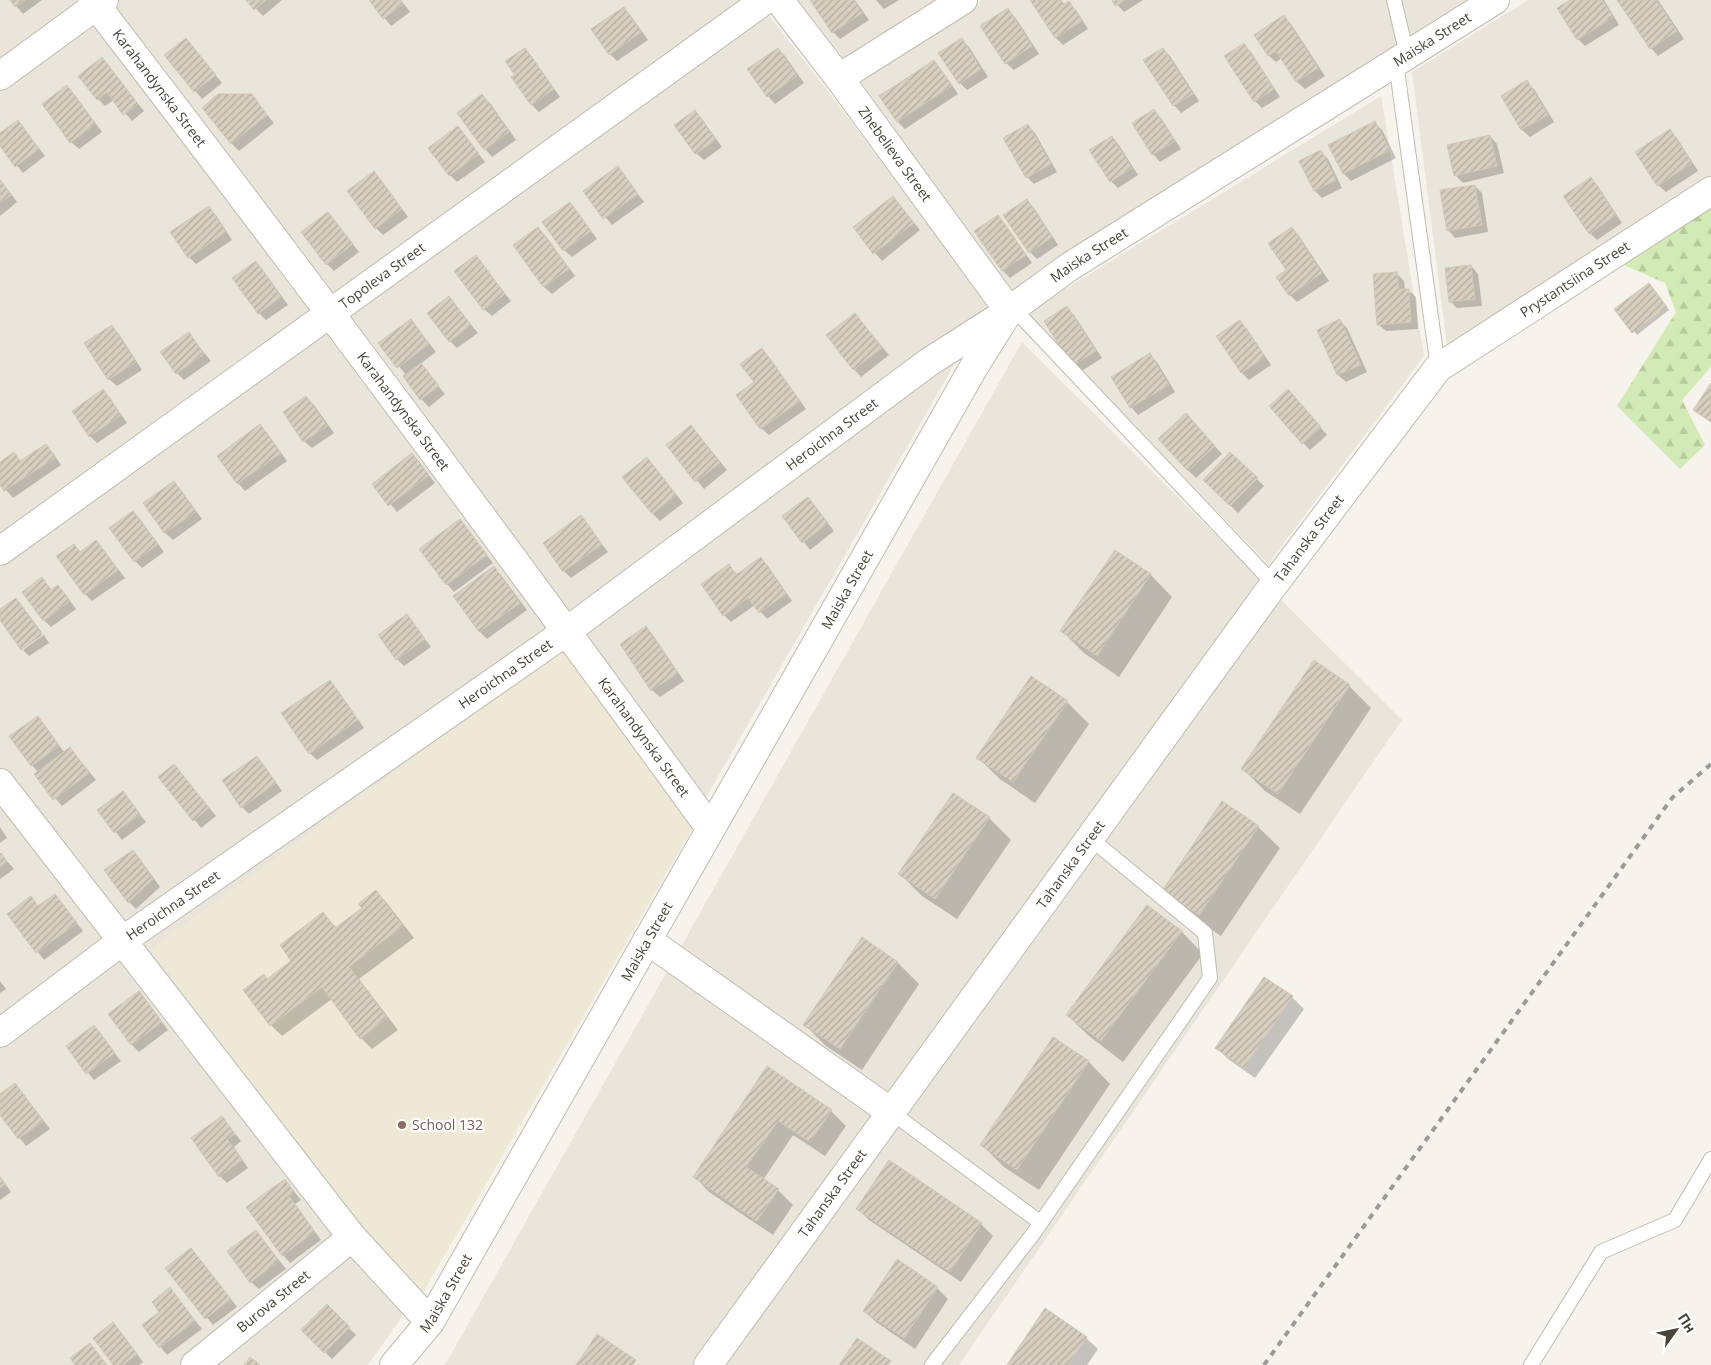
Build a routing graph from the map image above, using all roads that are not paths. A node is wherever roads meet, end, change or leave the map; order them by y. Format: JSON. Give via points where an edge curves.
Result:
{"nodes":[{"id":1,"x":765,"y":0,"type":"edge"},
{"id":2,"x":779,"y":0,"type":"edge"},
{"id":3,"x":963,"y":0,"type":"edge"},
{"id":4,"x":1394,"y":0,"type":"edge"},
{"id":5,"x":1495,"y":0,"type":"edge"},
{"id":6,"x":98,"y":2,"type":"edge"},
{"id":7,"x":1402,"y":59,"type":"junction"},
{"id":8,"x":0,"y":76,"type":"edge"},
{"id":9,"x":839,"y":78,"type":"junction"},
{"id":10,"x":1711,"y":190,"type":"edge"},
{"id":11,"x":1011,"y":309,"type":"junction"},
{"id":12,"x":330,"y":314,"type":"junction"},
{"id":13,"x":1438,"y":368,"type":"junction"},
{"id":14,"x":0,"y":551,"type":"edge"},
{"id":15,"x":1274,"y":584,"type":"junction"},
{"id":16,"x":567,"y":631,"type":"junction"},
{"id":17,"x":0,"y":782,"type":"edge"},
{"id":18,"x":710,"y":828,"type":"junction"},
{"id":19,"x":1090,"y":838,"type":"junction"},
{"id":20,"x":647,"y":940,"type":"junction"},
{"id":21,"x":122,"y":941,"type":"junction"},
{"id":22,"x":0,"y":1033,"type":"edge"},
{"id":23,"x":891,"y":1112,"type":"junction"},
{"id":24,"x":1711,"y":1159,"type":"edge"},
{"id":25,"x":1041,"y":1223,"type":"junction"},
{"id":26,"x":352,"y":1238,"type":"junction"},
{"id":27,"x":430,"y":1322,"type":"junction"},
{"id":28,"x":195,"y":1365,"type":"edge"},
{"id":29,"x":394,"y":1365,"type":"edge"},
{"id":30,"x":708,"y":1365,"type":"edge"},
{"id":31,"x":932,"y":1365,"type":"edge"},
{"id":32,"x":1531,"y":1365,"type":"edge"}],
"edges":[{"from":1,"to":12,"type":"street","name":"Topoleva Street"},
{"from":2,"to":9,"type":"street","name":"Zhebelieva Street"},
{"from":3,"to":9,"type":"street"},
{"from":4,"to":7,"type":"lane"},
{"from":5,"to":7,"type":"street","name":"Maiska Street"},
{"from":6,"to":8,"type":"street"},
{"from":6,"to":12,"type":"street","name":"Karahandynska Street"},
{"from":7,"to":11,"type":"street","name":"Maiska Street","via":[[1069,267]]},
{"from":7,"to":13,"type":"lane"},
{"from":9,"to":11,"type":"street","name":"Zhebelieva Street"},
{"from":10,"to":13,"type":"street","name":"Prystantsiina Street"},
{"from":11,"to":15,"type":"lane"},
{"from":11,"to":16,"type":"street","name":"Heroichna Street","via":[[928,362]]},
{"from":11,"to":18,"type":"street","name":"Maiska Street","via":[[975,365]]},
{"from":12,"to":14,"type":"street","name":"Topoleva Street"},
{"from":12,"to":16,"type":"street","name":"Karahandynska Street"},
{"from":13,"to":15,"type":"street","name":"Tahanska Street"},
{"from":15,"to":19,"type":"street","name":"Tahanska Street"},
{"from":16,"to":18,"type":"street","name":"Karahandynska Street"},
{"from":16,"to":21,"type":"street","name":"Heroichna Street"},
{"from":17,"to":21,"type":"street"},
{"from":18,"to":20,"type":"street","name":"Maiska Street"},
{"from":19,"to":23,"type":"street","name":"Tahanska Street"},
{"from":19,"to":25,"type":"lane","via":[[1205,933],[1210,978]]},
{"from":20,"to":23,"type":"street"},
{"from":20,"to":27,"type":"street","name":"Maiska Street"},
{"from":21,"to":22,"type":"street","name":"Heroichna Street"},
{"from":21,"to":26,"type":"street"},
{"from":23,"to":25,"type":"lane"},
{"from":23,"to":30,"type":"street","name":"Tahanska Street"},
{"from":24,"to":32,"type":"lane","via":[[1674,1220],[1601,1252]]},
{"from":25,"to":31,"type":"lane"},
{"from":26,"to":27,"type":"street"},
{"from":26,"to":28,"type":"street","name":"Burova Street"},
{"from":27,"to":29,"type":"street","name":"Maiska Street"}]}
